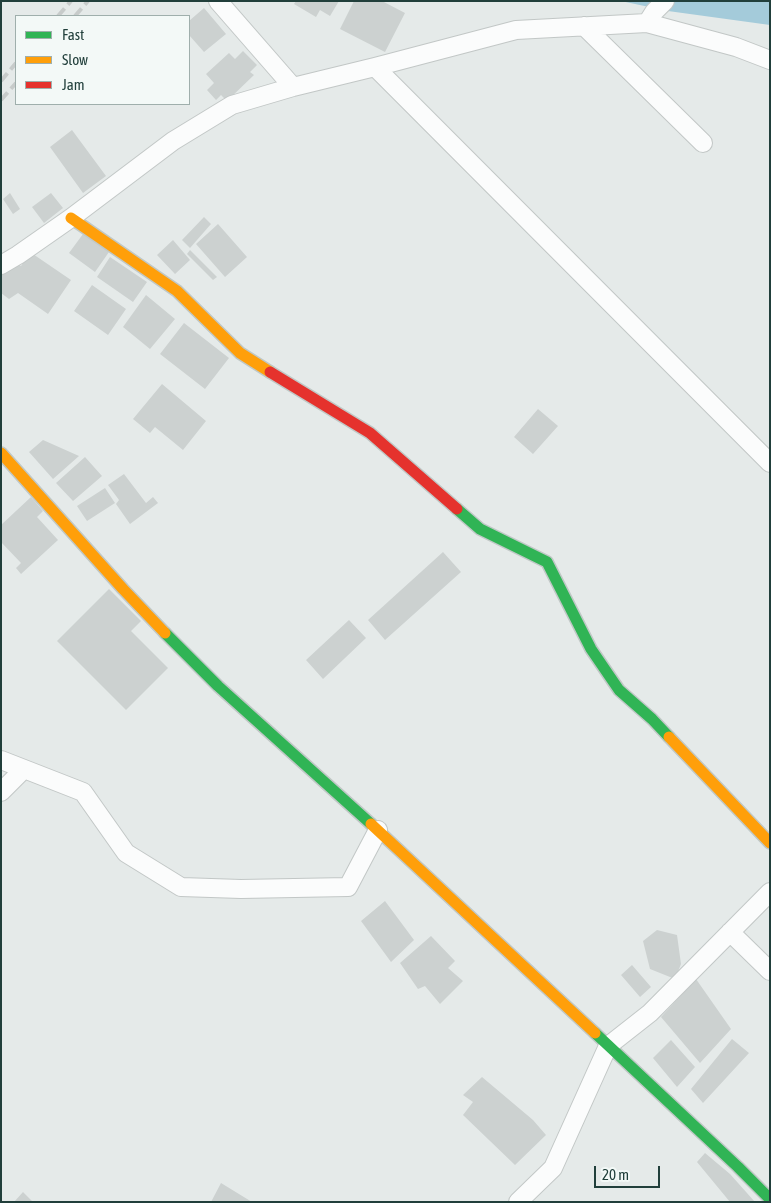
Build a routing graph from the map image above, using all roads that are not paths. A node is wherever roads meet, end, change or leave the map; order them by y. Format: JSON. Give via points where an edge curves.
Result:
{"nodes":[{"id":1,"x":218,"y":1,"type":"edge"},
{"id":2,"x":655,"y":12,"type":"edge"},
{"id":3,"x":584,"y":26,"type":"junction"},
{"id":4,"x":770,"y":60,"type":"edge"},
{"id":5,"x":375,"y":67,"type":"junction"},
{"id":6,"x":293,"y":87,"type":"junction"},
{"id":7,"x":703,"y":143,"type":"dead end"},
{"id":8,"x":71,"y":218,"type":"junction"},
{"id":9,"x":1,"y":265,"type":"edge"},
{"id":10,"x":1,"y":452,"type":"edge"},
{"id":11,"x":770,"y":463,"type":"edge"},
{"id":12,"x":1,"y":760,"type":"edge"},
{"id":13,"x":24,"y":769,"type":"junction"},
{"id":14,"x":1,"y":792,"type":"edge"},
{"id":15,"x":378,"y":830,"type":"junction"},
{"id":16,"x":770,"y":843,"type":"edge"},
{"id":17,"x":770,"y":892,"type":"edge"},
{"id":18,"x":730,"y":932,"type":"junction"},
{"id":19,"x":770,"y":971,"type":"edge"},
{"id":20,"x":608,"y":1046,"type":"junction"},
{"id":21,"x":770,"y":1199,"type":"edge"},
{"id":22,"x":518,"y":1202,"type":"edge"}],
"edges":[{"from":1,"to":6,"type":"street"},
{"from":2,"to":3,"type":"street"},
{"from":2,"to":4,"type":"street"},
{"from":3,"to":5,"type":"street","via":[[516,30]]},
{"from":3,"to":7,"type":"street"},
{"from":5,"to":6,"type":"street"},
{"from":5,"to":11,"type":"street"},
{"from":6,"to":8,"type":"street","via":[[232,106],[173,141]]},
{"from":8,"to":9,"type":"street"},
{"from":8,"to":16,"type":"street","via":[[177,291],[240,353],[370,433],[480,529],[547,562],[591,649],[619,690],[652,719]]},
{"from":10,"to":15,"type":"street","via":[[169,637],[218,686]]},
{"from":12,"to":13,"type":"street"},
{"from":13,"to":14,"type":"street"},
{"from":13,"to":15,"type":"street","via":[[83,792],[126,853],[181,887],[348,887]]},
{"from":15,"to":20,"type":"street"},
{"from":17,"to":18,"type":"street"},
{"from":18,"to":19,"type":"street"},
{"from":18,"to":20,"type":"street","via":[[650,1013]]},
{"from":20,"to":21,"type":"street"},
{"from":20,"to":22,"type":"street","via":[[553,1168]]}]}
